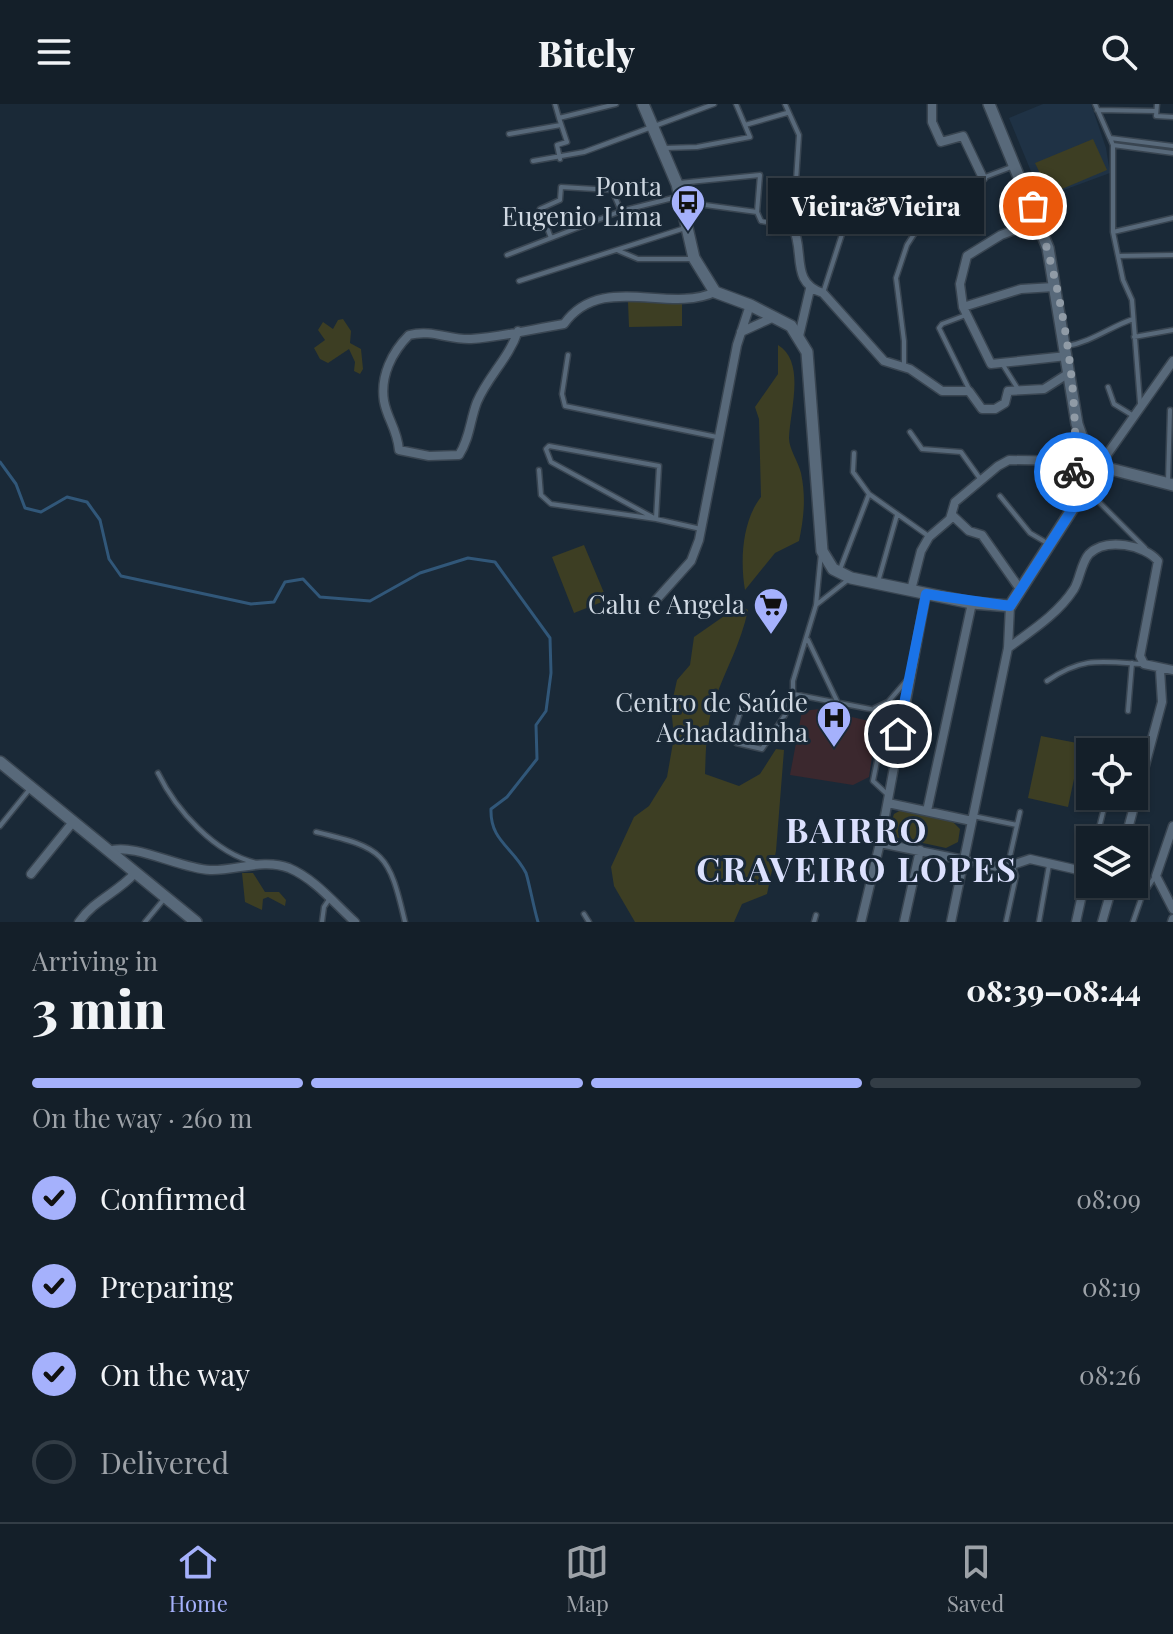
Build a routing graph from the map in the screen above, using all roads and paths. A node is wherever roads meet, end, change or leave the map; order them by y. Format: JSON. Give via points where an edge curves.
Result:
{"nodes":[{"id":1,"x":555,"y":104,"type":"edge"},
{"id":2,"x":616,"y":104,"type":"edge"},
{"id":3,"x":643,"y":104,"type":"edge"},
{"id":4,"x":714,"y":104,"type":"edge"},
{"id":5,"x":736,"y":104,"type":"edge"},
{"id":6,"x":785,"y":104,"type":"edge"},
{"id":7,"x":932,"y":104,"type":"edge"},
{"id":8,"x":989,"y":104,"type":"edge"},
{"id":9,"x":1157,"y":104,"type":"edge"},
{"id":10,"x":1096,"y":107,"type":"edge"},
{"id":11,"x":1156,"y":111,"type":"junction"},
{"id":12,"x":787,"y":113,"type":"junction"},
{"id":13,"x":1173,"y":117,"type":"edge"},
{"id":14,"x":559,"y":118,"type":"junction"},
{"id":15,"x":561,"y":125,"type":"junction"},
{"id":16,"x":745,"y":125,"type":"junction"},
{"id":17,"x":654,"y":127,"type":"junction"},
{"id":18,"x":509,"y":134,"type":"dead end"},
{"id":19,"x":1110,"y":138,"type":"junction"},
{"id":20,"x":1113,"y":145,"type":"junction"},
{"id":21,"x":1173,"y":146,"type":"edge"},
{"id":22,"x":663,"y":148,"type":"junction"},
{"id":23,"x":1173,"y":153,"type":"edge"},
{"id":24,"x":560,"y":159,"type":"junction"},
{"id":25,"x":533,"y":161,"type":"dead end"},
{"id":26,"x":1016,"y":165,"type":"junction"},
{"id":27,"x":983,"y":178,"type":"joint"},
{"id":28,"x":839,"y":187,"type":"dead end"},
{"id":29,"x":679,"y":194,"type":"junction"},
{"id":30,"x":918,"y":204,"type":"dead end"},
{"id":31,"x":621,"y":211,"type":"junction"},
{"id":32,"x":757,"y":212,"type":"junction"},
{"id":33,"x":1173,"y":218,"type":"edge"},
{"id":34,"x":1039,"y":221,"type":"junction"},
{"id":35,"x":687,"y":227,"type":"junction"},
{"id":36,"x":793,"y":227,"type":"junction"},
{"id":37,"x":1113,"y":232,"type":"junction"},
{"id":38,"x":551,"y":238,"type":"junction"},
{"id":39,"x":618,"y":250,"type":"junction"},
{"id":40,"x":507,"y":255,"type":"dead end"},
{"id":41,"x":1173,"y":255,"type":"edge"},
{"id":42,"x":1118,"y":256,"type":"junction"},
{"id":43,"x":694,"y":258,"type":"junction"},
{"id":44,"x":519,"y":281,"type":"dead end"},
{"id":45,"x":1054,"y":287,"type":"junction"},
{"id":46,"x":810,"y":289,"type":"junction"},
{"id":47,"x":715,"y":292,"type":"junction"},
{"id":48,"x":823,"y":293,"type":"junction"},
{"id":49,"x":750,"y":305,"type":"junction"},
{"id":50,"x":965,"y":311,"type":"junction"},
{"id":51,"x":774,"y":317,"type":"junction"},
{"id":52,"x":1133,"y":319,"type":"junction"},
{"id":53,"x":1173,"y":330,"type":"edge"},
{"id":54,"x":518,"y":331,"type":"junction"},
{"id":55,"x":741,"y":332,"type":"junction"},
{"id":56,"x":799,"y":336,"type":"junction"},
{"id":57,"x":1134,"y":337,"type":"junction"},
{"id":58,"x":1066,"y":351,"type":"junction"},
{"id":59,"x":568,"y":355,"type":"dead end"},
{"id":60,"x":1173,"y":361,"type":"edge"},
{"id":61,"x":1003,"y":365,"type":"junction"},
{"id":62,"x":904,"y":367,"type":"junction"},
{"id":63,"x":1069,"y":373,"type":"junction"},
{"id":64,"x":1108,"y":387,"type":"dead end"},
{"id":65,"x":1018,"y":389,"type":"junction"},
{"id":66,"x":969,"y":391,"type":"junction"},
{"id":67,"x":1140,"y":403,"type":"junction"},
{"id":68,"x":1170,"y":410,"type":"dead end"},
{"id":69,"x":1132,"y":415,"type":"junction"},
{"id":70,"x":910,"y":432,"type":"dead end"},
{"id":71,"x":719,"y":437,"type":"junction"},
{"id":72,"x":854,"y":453,"type":"dead end"},
{"id":73,"x":1091,"y":465,"type":"junction"},
{"id":74,"x":539,"y":470,"type":"dead end"},
{"id":75,"x":1074,"y":474,"type":"junction"},
{"id":76,"x":981,"y":480,"type":"junction"},
{"id":77,"x":1170,"y":484,"type":"edge"},
{"id":78,"x":1087,"y":490,"type":"junction"},
{"id":79,"x":869,"y":494,"type":"junction"},
{"id":80,"x":1000,"y":496,"type":"dead end"},
{"id":81,"x":1073,"y":508,"type":"junction"},
{"id":82,"x":897,"y":515,"type":"junction"},
{"id":83,"x":952,"y":515,"type":"junction"},
{"id":84,"x":656,"y":519,"type":"junction"},
{"id":85,"x":701,"y":529,"type":"junction"},
{"id":86,"x":929,"y":537,"type":"junction"},
{"id":87,"x":1049,"y":544,"type":"junction"},
{"id":88,"x":1146,"y":548,"type":"junction"},
{"id":89,"x":822,"y":551,"type":"junction"},
{"id":90,"x":839,"y":572,"type":"junction"},
{"id":91,"x":851,"y":578,"type":"junction"},
{"id":92,"x":878,"y":583,"type":"junction"},
{"id":93,"x":1020,"y":589,"type":"junction"},
{"id":94,"x":911,"y":590,"type":"junction"},
{"id":95,"x":926,"y":594,"type":"junction"},
{"id":96,"x":656,"y":600,"type":"dead end"},
{"id":97,"x":972,"y":603,"type":"junction"},
{"id":98,"x":816,"y":605,"type":"junction"},
{"id":99,"x":1010,"y":606,"type":"junction"},
{"id":100,"x":808,"y":638,"type":"junction"},
{"id":101,"x":1008,"y":648,"type":"junction"},
{"id":102,"x":1132,"y":663,"type":"junction"},
{"id":103,"x":1144,"y":664,"type":"junction"},
{"id":104,"x":1160,"y":670,"type":"junction"},
{"id":105,"x":1173,"y":670,"type":"edge"},
{"id":106,"x":909,"y":678,"type":"junction"},
{"id":107,"x":1047,"y":681,"type":"dead end"},
{"id":108,"x":793,"y":694,"type":"junction"},
{"id":109,"x":745,"y":698,"type":"dead end"},
{"id":110,"x":838,"y":703,"type":"junction"},
{"id":111,"x":873,"y":709,"type":"junction"},
{"id":112,"x":1128,"y":711,"type":"dead end"},
{"id":113,"x":885,"y":712,"type":"junction"},
{"id":114,"x":902,"y":715,"type":"junction"},
{"id":115,"x":898,"y":734,"type":"junction"},
{"id":116,"x":882,"y":736,"type":"junction"},
{"id":117,"x":0,"y":762,"type":"edge"},
{"id":118,"x":158,"y":773,"type":"dead end"},
{"id":119,"x":30,"y":788,"type":"junction"},
{"id":120,"x":887,"y":799,"type":"junction"},
{"id":121,"x":927,"y":811,"type":"junction"},
{"id":122,"x":1020,"y":812,"type":"dead end"},
{"id":123,"x":973,"y":818,"type":"junction"},
{"id":124,"x":73,"y":822,"type":"junction"},
{"id":125,"x":1017,"y":825,"type":"junction"},
{"id":126,"x":0,"y":826,"type":"edge"},
{"id":127,"x":1129,"y":826,"type":"edge"},
{"id":128,"x":1173,"y":826,"type":"edge"},
{"id":129,"x":316,"y":832,"type":"dead end"},
{"id":130,"x":880,"y":843,"type":"junction"},
{"id":131,"x":920,"y":850,"type":"junction"},
{"id":132,"x":109,"y":851,"type":"junction"},
{"id":133,"x":965,"y":858,"type":"junction"},
{"id":134,"x":1015,"y":862,"type":"junction"},
{"id":135,"x":263,"y":864,"type":"junction"},
{"id":136,"x":1050,"y":865,"type":"junction"},
{"id":137,"x":1076,"y":867,"type":"edge"},
{"id":138,"x":135,"y":873,"type":"junction"},
{"id":139,"x":31,"y":874,"type":"dead end"},
{"id":140,"x":1156,"y":876,"type":"junction"},
{"id":141,"x":165,"y":897,"type":"junction"},
{"id":142,"x":330,"y":898,"type":"junction"},
{"id":143,"x":1082,"y":898,"type":"edge"},
{"id":144,"x":1109,"y":898,"type":"edge"},
{"id":145,"x":1173,"y":909,"type":"edge"},
{"id":146,"x":584,"y":914,"type":"dead end"},
{"id":147,"x":816,"y":915,"type":"dead end"},
{"id":148,"x":353,"y":921,"type":"edge"},
{"id":149,"x":79,"y":922,"type":"edge"},
{"id":150,"x":145,"y":922,"type":"edge"},
{"id":151,"x":196,"y":922,"type":"edge"},
{"id":152,"x":322,"y":922,"type":"edge"},
{"id":153,"x":405,"y":922,"type":"edge"},
{"id":154,"x":589,"y":922,"type":"edge"},
{"id":155,"x":814,"y":922,"type":"edge"},
{"id":156,"x":861,"y":922,"type":"edge"},
{"id":157,"x":904,"y":922,"type":"edge"},
{"id":158,"x":951,"y":922,"type":"edge"},
{"id":159,"x":1006,"y":922,"type":"edge"},
{"id":160,"x":1039,"y":922,"type":"edge"},
{"id":161,"x":1076,"y":922,"type":"edge"},
{"id":162,"x":1102,"y":922,"type":"edge"},
{"id":163,"x":1133,"y":922,"type":"edge"}],
"edges":[{"from":1,"to":14,"type":"lane"},
{"from":2,"to":14,"type":"lane"},
{"from":3,"to":17,"type":"street"},
{"from":4,"to":17,"type":"lane"},
{"from":5,"to":16,"type":"lane"},
{"from":6,"to":12,"type":"lane"},
{"from":7,"to":27,"type":"street","via":[[932,122],[941,142],[963,136]]},
{"from":8,"to":26,"type":"street"},
{"from":9,"to":11,"type":"lane"},
{"from":10,"to":11,"type":"lane"},
{"from":10,"to":19,"type":"lane"},
{"from":11,"to":13,"type":"lane","via":[[1156,116]]},
{"from":12,"to":16,"type":"lane"},
{"from":12,"to":36,"type":"lane","via":[[800,149]]},
{"from":14,"to":15,"type":"lane"},
{"from":15,"to":18,"type":"lane"},
{"from":15,"to":24,"type":"lane","via":[[567,142],[557,145]]},
{"from":16,"to":22,"type":"lane","via":[[750,137],[733,143]]},
{"from":17,"to":22,"type":"street"},
{"from":17,"to":24,"type":"lane"},
{"from":19,"to":20,"type":"lane"},
{"from":19,"to":21,"type":"lane"},
{"from":20,"to":23,"type":"lane"},
{"from":20,"to":37,"type":"lane"},
{"from":22,"to":29,"type":"street"},
{"from":24,"to":25,"type":"lane"},
{"from":26,"to":27,"type":"lane"},
{"from":26,"to":34,"type":"street"},
{"from":28,"to":48,"type":"lane","via":[[853,200]]},
{"from":29,"to":31,"type":"lane"},
{"from":29,"to":32,"type":"lane"},
{"from":29,"to":32,"type":"lane","via":[[702,178],[760,175]]},
{"from":29,"to":35,"type":"street"},
{"from":30,"to":62,"type":"lane","via":[[918,228],[896,278]]},
{"from":31,"to":38,"type":"lane"},
{"from":31,"to":38,"type":"lane","via":[[612,190],[561,187],[560,200],[540,209]]},
{"from":32,"to":36,"type":"lane","via":[[761,221]]},
{"from":33,"to":37,"type":"lane"},
{"from":34,"to":45,"type":"street"},
{"from":34,"to":50,"type":"street","via":[[1001,235],[967,256],[960,284]]},
{"from":35,"to":39,"type":"lane"},
{"from":35,"to":43,"type":"street"},
{"from":36,"to":46,"type":"street","via":[[801,277]]},
{"from":37,"to":42,"type":"lane"},
{"from":38,"to":40,"type":"lane"},
{"from":39,"to":43,"type":"lane","via":[[638,259]]},
{"from":39,"to":44,"type":"lane"},
{"from":41,"to":42,"type":"lane"},
{"from":42,"to":52,"type":"lane"},
{"from":43,"to":47,"type":"street"},
{"from":45,"to":50,"type":"street","via":[[1021,289]]},
{"from":45,"to":58,"type":"street"},
{"from":46,"to":48,"type":"street"},
{"from":46,"to":56,"type":"street"},
{"from":47,"to":49,"type":"street"},
{"from":47,"to":54,"type":"street","via":[[698,300],[634,295],[594,301],[575,308],[564,324]]},
{"from":48,"to":62,"type":"street","via":[[884,361]]},
{"from":49,"to":51,"type":"street"},
{"from":49,"to":55,"type":"street"},
{"from":50,"to":61,"type":"street","via":[[991,364]]},
{"from":50,"to":66,"type":"lane","via":[[939,328]]},
{"from":51,"to":55,"type":"street"},
{"from":51,"to":56,"type":"street"},
{"from":52,"to":57,"type":"lane"},
{"from":52,"to":58,"type":"lane","via":[[1098,331]]},
{"from":53,"to":57,"type":"lane"},
{"from":54,"to":54,"type":"street","via":[[513,348],[481,395],[459,455],[399,450],[384,385],[390,359],[401,343],[420,332],[466,340]]},
{"from":55,"to":71,"type":"street"},
{"from":56,"to":89,"type":"street","via":[[807,352]]},
{"from":57,"to":67,"type":"lane"},
{"from":58,"to":61,"type":"street"},
{"from":58,"to":63,"type":"street"},
{"from":59,"to":71,"type":"lane","via":[[565,406]]},
{"from":60,"to":67,"type":"street"},
{"from":61,"to":65,"type":"lane"},
{"from":62,"to":66,"type":"street","via":[[942,391]]},
{"from":63,"to":65,"type":"street","via":[[1044,389]]},
{"from":63,"to":73,"type":"street","via":[[1077,424]]},
{"from":64,"to":69,"type":"lane","via":[[1114,404]]},
{"from":65,"to":66,"type":"street","via":[[1008,391],[1005,403],[995,409],[982,409]]},
{"from":67,"to":69,"type":"street"},
{"from":68,"to":77,"type":"lane"},
{"from":69,"to":73,"type":"street","via":[[1106,456]]},
{"from":70,"to":76,"type":"lane","via":[[922,449],[961,452]]},
{"from":71,"to":85,"type":"street"},
{"from":72,"to":79,"type":"lane","via":[[853,472]]},
{"from":73,"to":75,"type":"street"},
{"from":73,"to":75,"type":"street","via":[[1083,483]]},
{"from":73,"to":76,"type":"street","via":[[1009,460]]},
{"from":73,"to":77,"type":"street"},
{"from":73,"to":78,"type":"street"},
{"from":74,"to":84,"type":"lane","via":[[541,495],[551,504]]},
{"from":75,"to":81,"type":"street"},
{"from":76,"to":83,"type":"street","via":[[955,502]]},
{"from":78,"to":81,"type":"street"},
{"from":78,"to":88,"type":"lane"},
{"from":79,"to":82,"type":"lane"},
{"from":79,"to":90,"type":"lane"},
{"from":80,"to":87,"type":"lane","via":[[1030,533]]},
{"from":81,"to":87,"type":"street"},
{"from":82,"to":86,"type":"lane"},
{"from":82,"to":92,"type":"lane"},
{"from":83,"to":86,"type":"street"},
{"from":83,"to":93,"type":"street","via":[[982,535]]},
{"from":84,"to":84,"type":"lane","via":[[551,462],[546,449],[659,466]]},
{"from":84,"to":85,"type":"lane"},
{"from":85,"to":96,"type":"street","via":[[691,561]]},
{"from":86,"to":94,"type":"street"},
{"from":87,"to":93,"type":"street"},
{"from":88,"to":101,"type":"street","via":[[1100,548],[1088,555],[1074,589],[1046,620]]},
{"from":88,"to":103,"type":"street","via":[[1158,567],[1140,656]]},
{"from":89,"to":90,"type":"street"},
{"from":89,"to":98,"type":"lane"},
{"from":90,"to":91,"type":"street"},
{"from":91,"to":92,"type":"street"},
{"from":91,"to":98,"type":"lane"},
{"from":92,"to":94,"type":"street"},
{"from":93,"to":99,"type":"street"},
{"from":94,"to":95,"type":"street"},
{"from":95,"to":97,"type":"street"},
{"from":95,"to":106,"type":"street"},
{"from":97,"to":99,"type":"street"},
{"from":97,"to":121,"type":"street"},
{"from":98,"to":100,"type":"lane"},
{"from":99,"to":101,"type":"street"},
{"from":100,"to":108,"type":"lane"},
{"from":100,"to":110,"type":"lane"},
{"from":101,"to":123,"type":"street"},
{"from":102,"to":103,"type":"lane"},
{"from":102,"to":107,"type":"lane","via":[[1079,663]]},
{"from":102,"to":112,"type":"lane"},
{"from":103,"to":104,"type":"street"},
{"from":104,"to":105,"type":"street"},
{"from":104,"to":127,"type":"street","via":[[1162,702]]},
{"from":106,"to":111,"type":"lane","via":[[888,702]]},
{"from":106,"to":114,"type":"street"},
{"from":108,"to":109,"type":"lane","via":[[762,749],[736,743]]},
{"from":108,"to":110,"type":"lane"},
{"from":110,"to":111,"type":"lane"},
{"from":111,"to":113,"type":"lane"},
{"from":113,"to":114,"type":"lane"},
{"from":113,"to":116,"type":"lane"},
{"from":114,"to":115,"type":"street"},
{"from":115,"to":116,"type":"lane"},
{"from":115,"to":120,"type":"street"},
{"from":116,"to":120,"type":"lane","via":[[873,781]]},
{"from":117,"to":119,"type":"street"},
{"from":118,"to":135,"type":"lane","via":[[169,795],[225,850]]},
{"from":119,"to":124,"type":"street"},
{"from":119,"to":126,"type":"lane"},
{"from":120,"to":121,"type":"street"},
{"from":120,"to":130,"type":"street"},
{"from":121,"to":123,"type":"street"},
{"from":122,"to":125,"type":"lane"},
{"from":123,"to":125,"type":"lane"},
{"from":123,"to":133,"type":"street"},
{"from":124,"to":132,"type":"street"},
{"from":124,"to":139,"type":"street"},
{"from":125,"to":134,"type":"lane","via":[[1010,856]]},
{"from":128,"to":140,"type":"street"},
{"from":129,"to":153,"type":"lane","via":[[366,844],[376,853],[395,879]]},
{"from":130,"to":131,"type":"street"},
{"from":130,"to":156,"type":"street"},
{"from":131,"to":133,"type":"street"},
{"from":131,"to":157,"type":"street"},
{"from":132,"to":135,"type":"street","via":[[125,848],[211,871]]},
{"from":132,"to":138,"type":"street"},
{"from":133,"to":134,"type":"street","via":[[1003,868]]},
{"from":133,"to":158,"type":"street"},
{"from":134,"to":136,"type":"street","via":[[1030,859]]},
{"from":134,"to":159,"type":"lane"},
{"from":135,"to":142,"type":"street","via":[[297,872]]},
{"from":136,"to":137,"type":"street"},
{"from":136,"to":160,"type":"lane"},
{"from":138,"to":141,"type":"street"},
{"from":138,"to":149,"type":"street","via":[[122,888],[95,902]]},
{"from":140,"to":145,"type":"street"},
{"from":140,"to":163,"type":"lane"},
{"from":141,"to":150,"type":"lane"},
{"from":141,"to":151,"type":"street"},
{"from":142,"to":148,"type":"street"},
{"from":142,"to":152,"type":"lane"},
{"from":143,"to":161,"type":"street"},
{"from":144,"to":162,"type":"street"},
{"from":146,"to":154,"type":"lane"},
{"from":147,"to":155,"type":"lane"}]}
